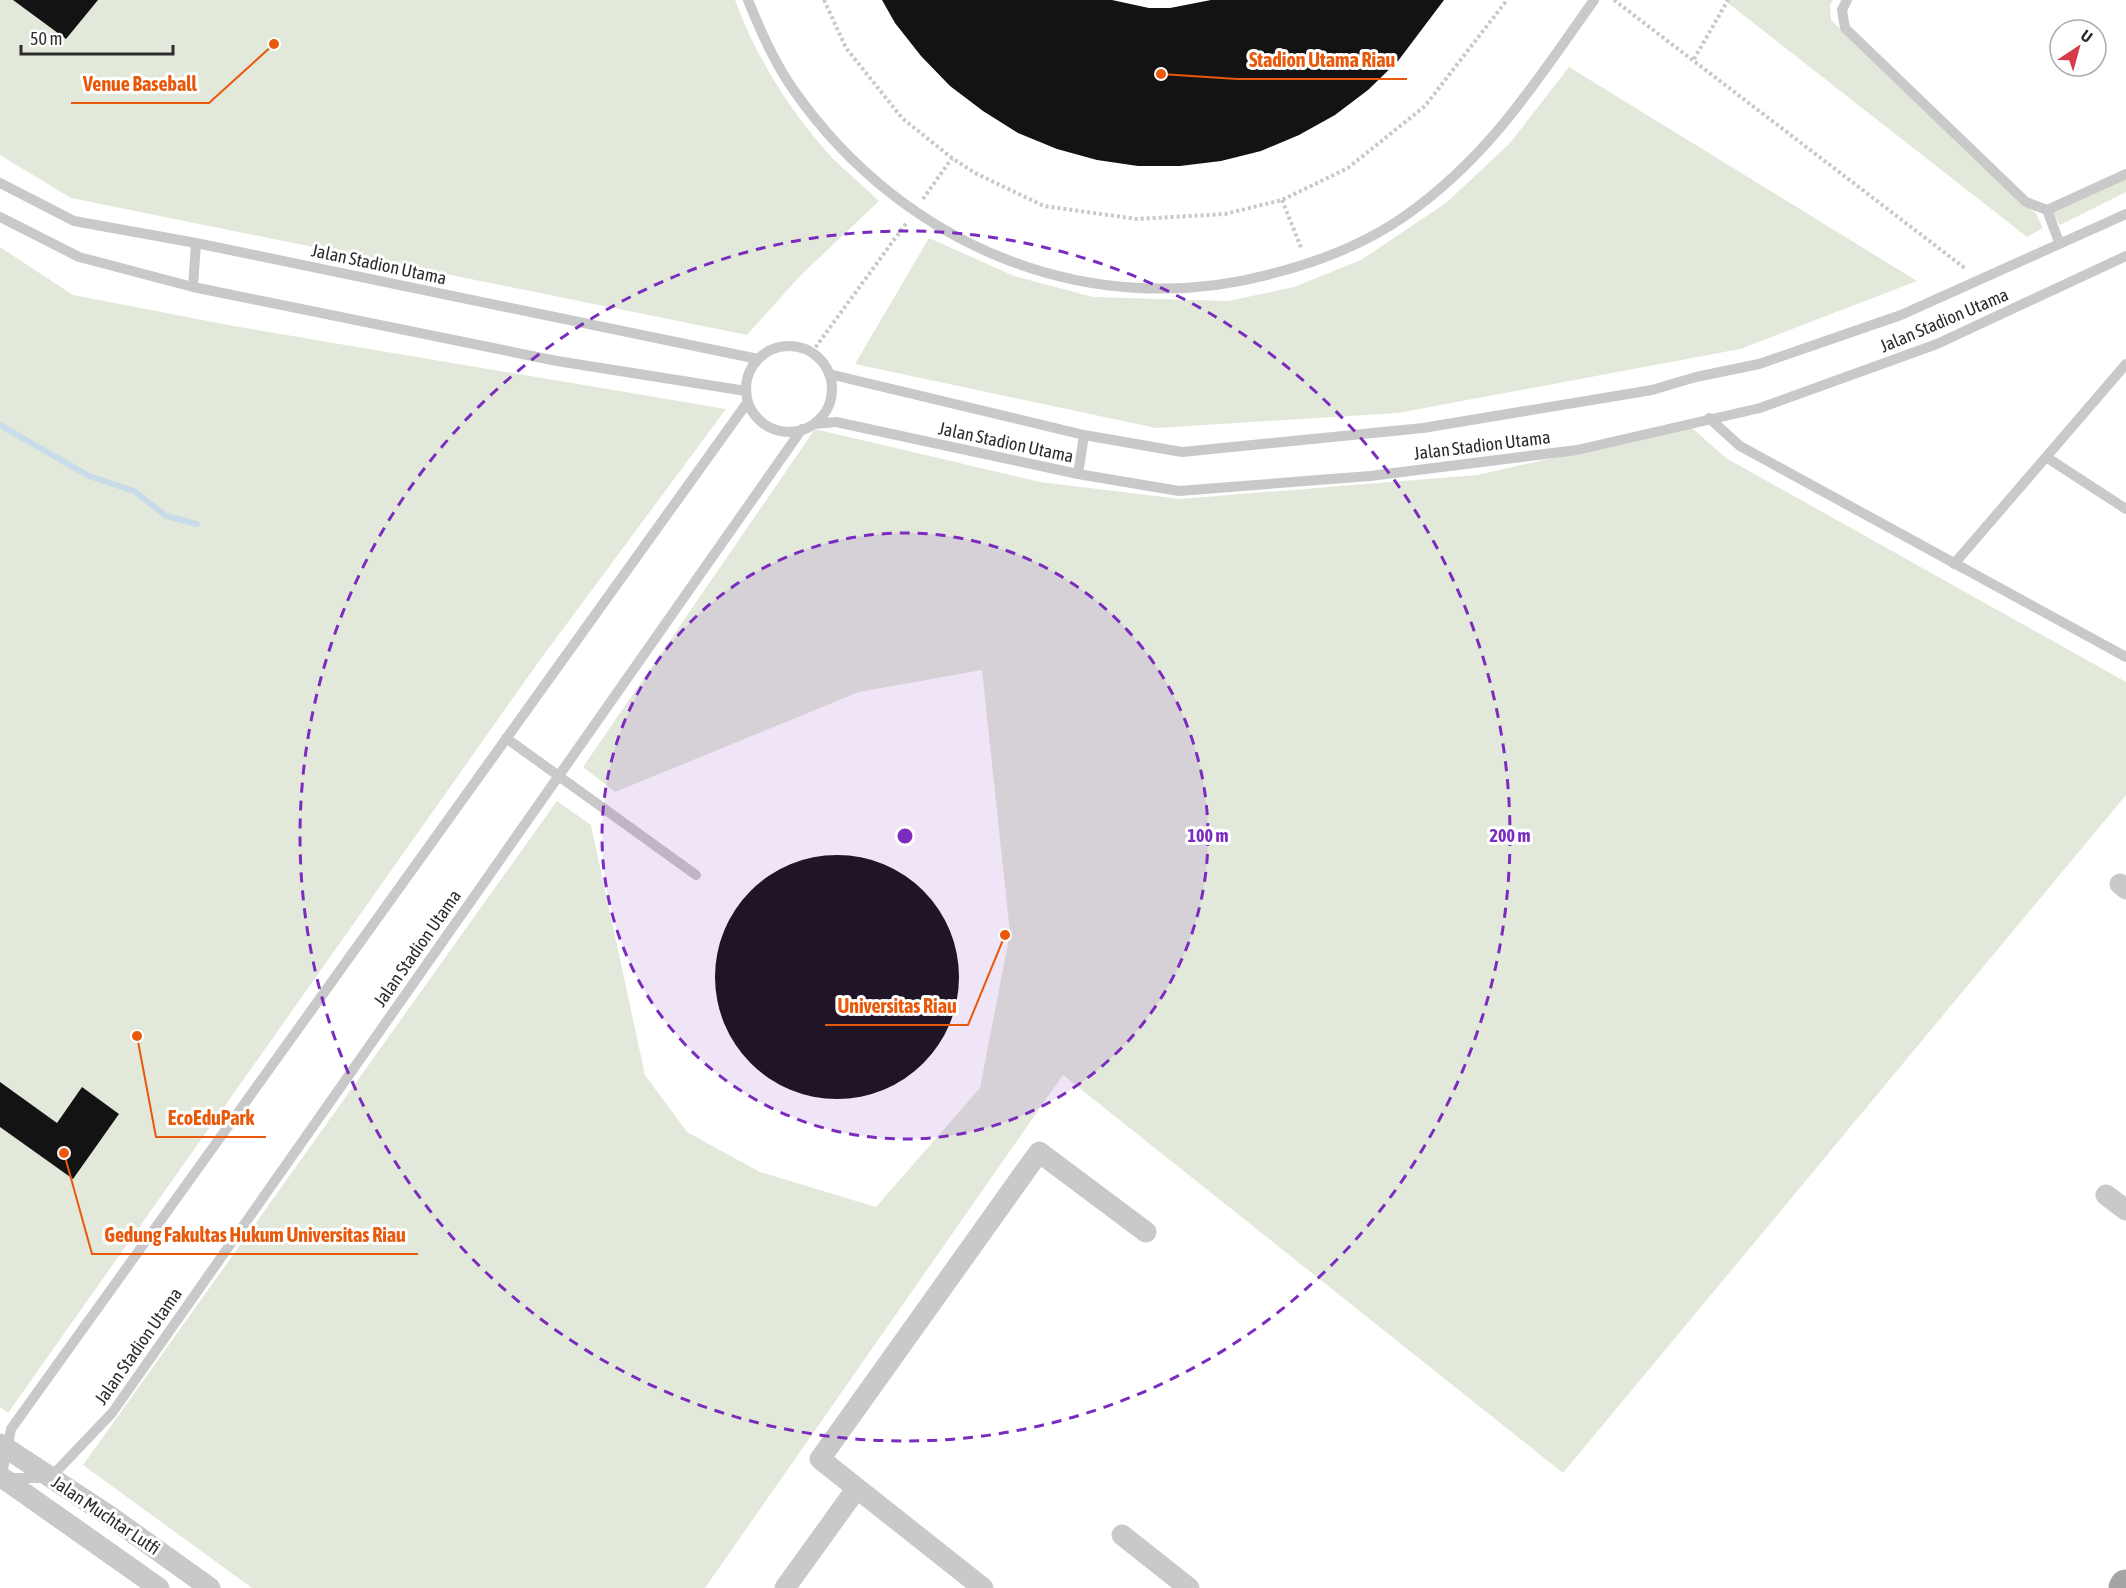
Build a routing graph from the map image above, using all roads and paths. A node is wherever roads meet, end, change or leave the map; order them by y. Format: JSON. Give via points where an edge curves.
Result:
{"nodes":[{"id":1,"x":748,"y":0,"type":"edge"},
{"id":2,"x":824,"y":0,"type":"edge"},
{"id":3,"x":1507,"y":0,"type":"edge"},
{"id":4,"x":1594,"y":0,"type":"edge"},
{"id":5,"x":1614,"y":0,"type":"edge"},
{"id":6,"x":1728,"y":0,"type":"edge"},
{"id":7,"x":1847,"y":0,"type":"edge"},
{"id":8,"x":1694,"y":59,"type":"junction"},
{"id":9,"x":952,"y":158,"type":"junction"},
{"id":10,"x":2126,"y":174,"type":"edge"},
{"id":11,"x":0,"y":183,"type":"edge"},
{"id":12,"x":930,"y":189,"type":"dead end"},
{"id":13,"x":1282,"y":200,"type":"junction"},
{"id":14,"x":2047,"y":210,"type":"junction"},
{"id":15,"x":914,"y":212,"type":"junction"},
{"id":16,"x":2126,"y":214,"type":"edge"},
{"id":17,"x":0,"y":217,"type":"edge"},
{"id":18,"x":196,"y":243,"type":"junction"},
{"id":19,"x":2059,"y":243,"type":"junction"},
{"id":20,"x":2126,"y":256,"type":"edge"},
{"id":21,"x":1308,"y":265,"type":"junction"},
{"id":22,"x":1978,"y":279,"type":"junction"},
{"id":23,"x":193,"y":287,"type":"junction"},
{"id":24,"x":812,"y":352,"type":"junction"},
{"id":25,"x":758,"y":359,"type":"junction"},
{"id":26,"x":2126,"y":364,"type":"edge"},
{"id":27,"x":829,"y":374,"type":"junction"},
{"id":28,"x":746,"y":391,"type":"junction"},
{"id":29,"x":747,"y":403,"type":"junction"},
{"id":30,"x":1709,"y":418,"type":"junction"},
{"id":31,"x":814,"y":424,"type":"junction"},
{"id":32,"x":802,"y":429,"type":"junction"},
{"id":33,"x":1084,"y":435,"type":"junction"},
{"id":34,"x":2046,"y":457,"type":"junction"},
{"id":35,"x":1078,"y":474,"type":"junction"},
{"id":36,"x":2126,"y":509,"type":"edge"},
{"id":37,"x":1954,"y":564,"type":"junction"},
{"id":38,"x":2126,"y":657,"type":"edge"},
{"id":39,"x":506,"y":738,"type":"junction"},
{"id":40,"x":558,"y":776,"type":"junction"},
{"id":41,"x":696,"y":875,"type":"dead end"},
{"id":42,"x":2106,"y":1195,"type":"dead end"},
{"id":43,"x":2126,"y":1210,"type":"edge"},
{"id":44,"x":1146,"y":1232,"type":"dead end"},
{"id":45,"x":4,"y":1446,"type":"edge"},
{"id":46,"x":1,"y":1478,"type":"edge"},
{"id":47,"x":50,"y":1478,"type":"junction"},
{"id":48,"x":857,"y":1488,"type":"junction"},
{"id":49,"x":1122,"y":1535,"type":"dead end"},
{"id":50,"x":159,"y":1588,"type":"edge"},
{"id":51,"x":210,"y":1588,"type":"edge"},
{"id":52,"x":784,"y":1588,"type":"edge"},
{"id":53,"x":983,"y":1588,"type":"edge"},
{"id":54,"x":1190,"y":1588,"type":"edge"}],
"edges":[{"from":1,"to":15,"type":"lane","via":[[793,90],[828,136],[869,177]]},
{"from":2,"to":9,"type":"path","via":[[846,48],[902,118]]},
{"from":3,"to":13,"type":"path","via":[[1425,106],[1348,168]]},
{"from":4,"to":21,"type":"lane","via":[[1490,143],[1449,183],[1403,218]]},
{"from":5,"to":8,"type":"path"},
{"from":6,"to":8,"type":"path"},
{"from":7,"to":14,"type":"lane","via":[[1842,10],[1845,28],[2026,202]]},
{"from":8,"to":22,"type":"path"},
{"from":9,"to":12,"type":"path"},
{"from":9,"to":13,"type":"path","via":[[1044,206],[1137,219],[1225,214]]},
{"from":10,"to":14,"type":"lane"},
{"from":11,"to":18,"type":"lane","name":"Jalan Stadion Utama","via":[[74,221]]},
{"from":13,"to":21,"type":"path"},
{"from":14,"to":19,"type":"lane"},
{"from":15,"to":21,"type":"lane","via":[[964,242],[1017,264],[1072,280],[1130,288],[1244,282]]},
{"from":15,"to":24,"type":"path"},
{"from":16,"to":19,"type":"lane","name":"Jalan Stadion Utama"},
{"from":17,"to":23,"type":"lane","via":[[79,257]]},
{"from":18,"to":23,"type":"lane"},
{"from":18,"to":25,"type":"lane","name":"Jalan Stadion Utama"},
{"from":19,"to":22,"type":"lane","name":"Jalan Stadion Utama"},
{"from":20,"to":30,"type":"lane","name":"Jalan Stadion Utama","via":[[1937,344],[1760,408]]},
{"from":22,"to":33,"type":"lane","name":"Jalan Stadion Utama","via":[[1901,315],[1759,364],[1652,390],[1423,428],[1182,452]]},
{"from":23,"to":28,"type":"lane","via":[[557,361]]},
{"from":24,"to":25,"type":"lane","via":[[785,346]]},
{"from":24,"to":27,"type":"lane"},
{"from":25,"to":28,"type":"lane","via":[[751,369]]},
{"from":26,"to":34,"type":"lane"},
{"from":27,"to":31,"type":"lane","via":[[830,401]]},
{"from":27,"to":33,"type":"lane","name":"Jalan Stadion Utama"},
{"from":28,"to":29,"type":"lane"},
{"from":29,"to":32,"type":"lane","via":[[761,421],[773,428]]},
{"from":29,"to":39,"type":"lane"},
{"from":30,"to":35,"type":"lane","name":"Jalan Stadion Utama","via":[[1577,450],[1370,476],[1179,491]]},
{"from":30,"to":37,"type":"lane","via":[[1740,446]]},
{"from":31,"to":32,"type":"lane"},
{"from":31,"to":35,"type":"lane","name":"Jalan Stadion Utama","via":[[836,422]]},
{"from":32,"to":40,"type":"lane","name":"Jalan Stadion Utama"},
{"from":33,"to":35,"type":"lane"},
{"from":34,"to":36,"type":"lane"},
{"from":34,"to":37,"type":"lane"},
{"from":37,"to":38,"type":"lane"},
{"from":39,"to":40,"type":"lane"},
{"from":39,"to":45,"type":"lane","via":[[17,1419]]},
{"from":40,"to":41,"type":"lane"},
{"from":40,"to":47,"type":"lane","name":"Jalan Stadion Utama","via":[[112,1413]]},
{"from":42,"to":43,"type":"street"},
{"from":44,"to":48,"type":"street","via":[[1039,1152],[820,1459]]},
{"from":45,"to":46,"type":"lane"},
{"from":45,"to":47,"type":"street","name":"Jalan Muchtar Lutfi"},
{"from":46,"to":47,"type":"lane"},
{"from":46,"to":50,"type":"street","name":"Jalan Muchtar Lutfi"},
{"from":47,"to":51,"type":"street","name":"Jalan Muchtar Lutfi"},
{"from":48,"to":52,"type":"street"},
{"from":48,"to":53,"type":"street"},
{"from":49,"to":54,"type":"street"}]}
